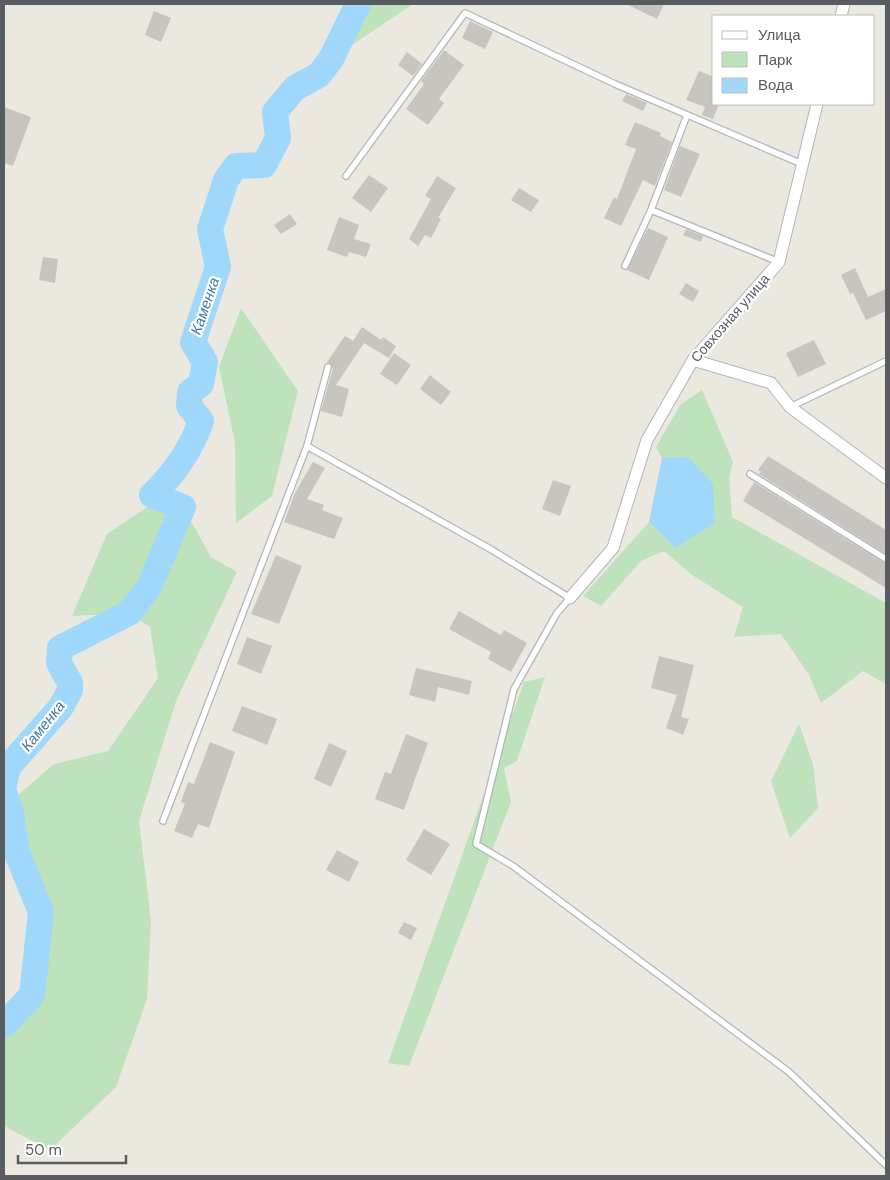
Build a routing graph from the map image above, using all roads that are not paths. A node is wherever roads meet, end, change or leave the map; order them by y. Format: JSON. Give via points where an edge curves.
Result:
{"nodes":[{"id":1,"x":817,"y":105,"type":"edge"},
{"id":2,"x":687,"y":115,"type":"junction"},
{"id":3,"x":802,"y":164,"type":"junction"},
{"id":4,"x":346,"y":176,"type":"dead end"},
{"id":5,"x":651,"y":210,"type":"junction"},
{"id":6,"x":779,"y":262,"type":"junction"},
{"id":7,"x":625,"y":266,"type":"dead end"},
{"id":8,"x":693,"y":360,"type":"junction"},
{"id":9,"x":886,"y":361,"type":"edge"},
{"id":10,"x":328,"y":367,"type":"dead end"},
{"id":11,"x":790,"y":407,"type":"junction"},
{"id":12,"x":307,"y":446,"type":"junction"},
{"id":13,"x":750,"y":474,"type":"dead end"},
{"id":14,"x":886,"y":478,"type":"edge"},
{"id":15,"x":886,"y":559,"type":"edge"},
{"id":16,"x":570,"y":598,"type":"junction"},
{"id":17,"x":163,"y":821,"type":"dead end"},
{"id":18,"x":886,"y":1165,"type":"edge"}],
"edges":[{"from":1,"to":3,"type":"street","name":"Совхозная улица"},
{"from":2,"to":3,"type":"lane"},
{"from":2,"to":4,"type":"lane","via":[[465,13]]},
{"from":2,"to":5,"type":"lane"},
{"from":3,"to":6,"type":"street","name":"Совхозная улица"},
{"from":5,"to":6,"type":"lane"},
{"from":5,"to":7,"type":"lane"},
{"from":6,"to":8,"type":"street","name":"Совхозная улица"},
{"from":8,"to":11,"type":"street","via":[[771,383]]},
{"from":8,"to":16,"type":"street","name":"Совхозная улица","via":[[647,440],[613,548]]},
{"from":9,"to":11,"type":"lane"},
{"from":10,"to":12,"type":"lane"},
{"from":11,"to":14,"type":"street"},
{"from":12,"to":16,"type":"lane","via":[[492,550]]},
{"from":12,"to":17,"type":"lane"},
{"from":13,"to":15,"type":"lane"},
{"from":16,"to":18,"type":"lane","via":[[557,613],[514,690],[476,844],[513,866],[789,1072]]}]}
